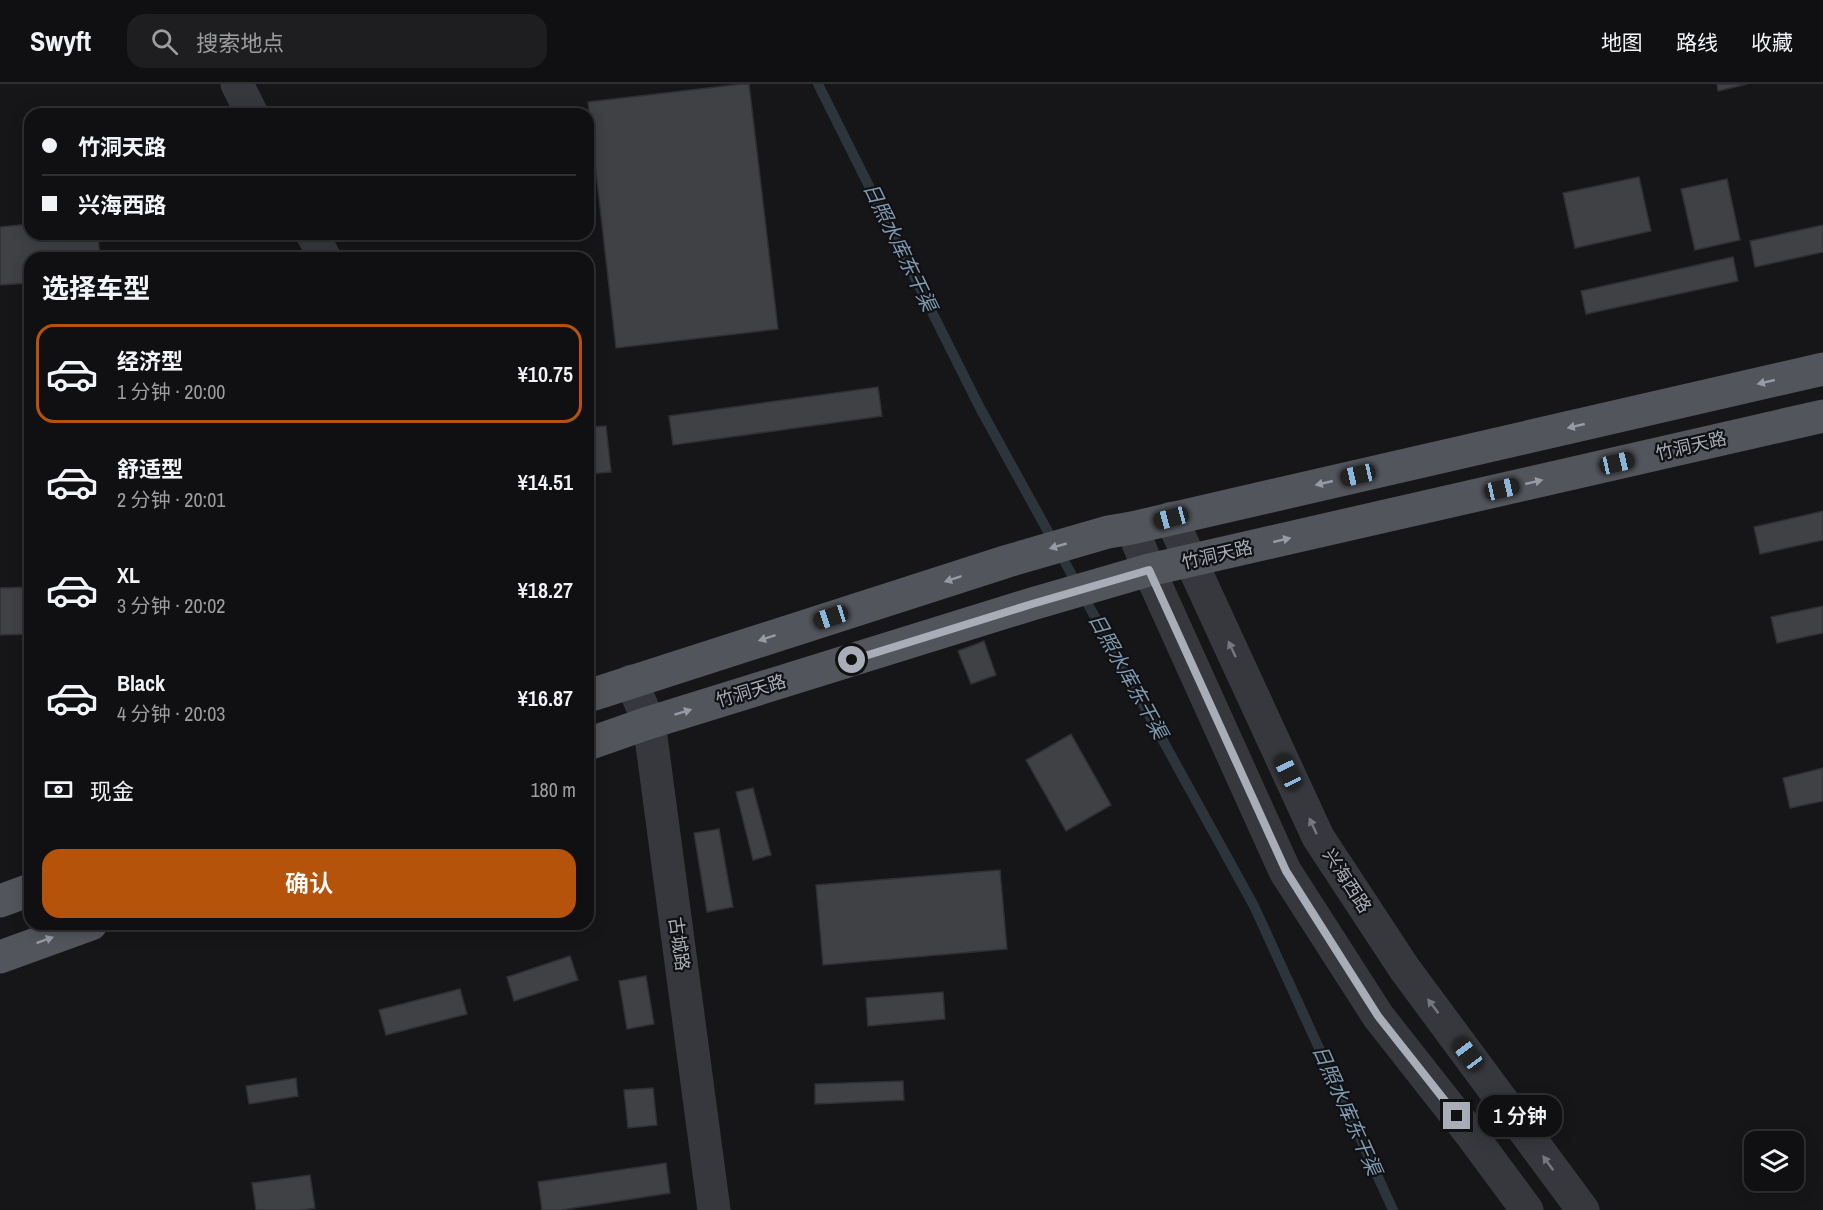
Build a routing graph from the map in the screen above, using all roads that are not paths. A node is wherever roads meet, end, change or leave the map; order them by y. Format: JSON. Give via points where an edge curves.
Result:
{"nodes":[{"id":1,"x":237,"y":84,"type":"edge"},
{"id":2,"x":249,"y":108,"type":"edge"},
{"id":3,"x":1823,"y":369,"type":"edge"},
{"id":4,"x":1823,"y":416,"type":"edge"},
{"id":5,"x":1171,"y":518,"type":"junction"},
{"id":6,"x":1120,"y":530,"type":"junction"},
{"id":7,"x":1191,"y":560,"type":"junction"},
{"id":8,"x":1136,"y":574,"type":"junction"},
{"id":9,"x":631,"y":681,"type":"junction"},
{"id":10,"x":594,"y":694,"type":"edge"},
{"id":11,"x":649,"y":722,"type":"junction"},
{"id":12,"x":594,"y":742,"type":"edge"},
{"id":13,"x":24,"y":892,"type":"edge"},
{"id":14,"x":0,"y":901,"type":"edge"},
{"id":15,"x":74,"y":930,"type":"edge"},
{"id":16,"x":0,"y":957,"type":"edge"},
{"id":17,"x":714,"y":1210,"type":"edge"},
{"id":18,"x":1527,"y":1210,"type":"edge"},
{"id":19,"x":1583,"y":1210,"type":"edge"}],
"edges":[{"from":1,"to":2,"type":"street"},
{"from":3,"to":5,"type":"main road","one_way":true},
{"from":7,"to":4,"type":"main road","name":"竹洞天路","one_way":true},
{"from":5,"to":6,"type":"main road"},
{"from":5,"to":7,"type":"street","name":"兴海西路"},
{"from":6,"to":8,"type":"street"},
{"from":6,"to":9,"type":"main road","one_way":true,"via":[[1008,561]]},
{"from":7,"to":8,"type":"main road","name":"竹洞天路"},
{"from":19,"to":7,"type":"street","name":"兴海西路","one_way":true,"via":[[1404,968],[1318,837]]},
{"from":11,"to":8,"type":"main road","name":"竹洞天路","one_way":true},
{"from":8,"to":18,"type":"street","via":[[1286,871],[1378,1016]]},
{"from":9,"to":10,"type":"main road"},
{"from":9,"to":11,"type":"street","name":"古城路"},
{"from":11,"to":12,"type":"main road","name":"竹洞天路"},
{"from":11,"to":17,"type":"street","name":"古城路"},
{"from":13,"to":14,"type":"main road"},
{"from":16,"to":15,"type":"main road","one_way":true}]}
